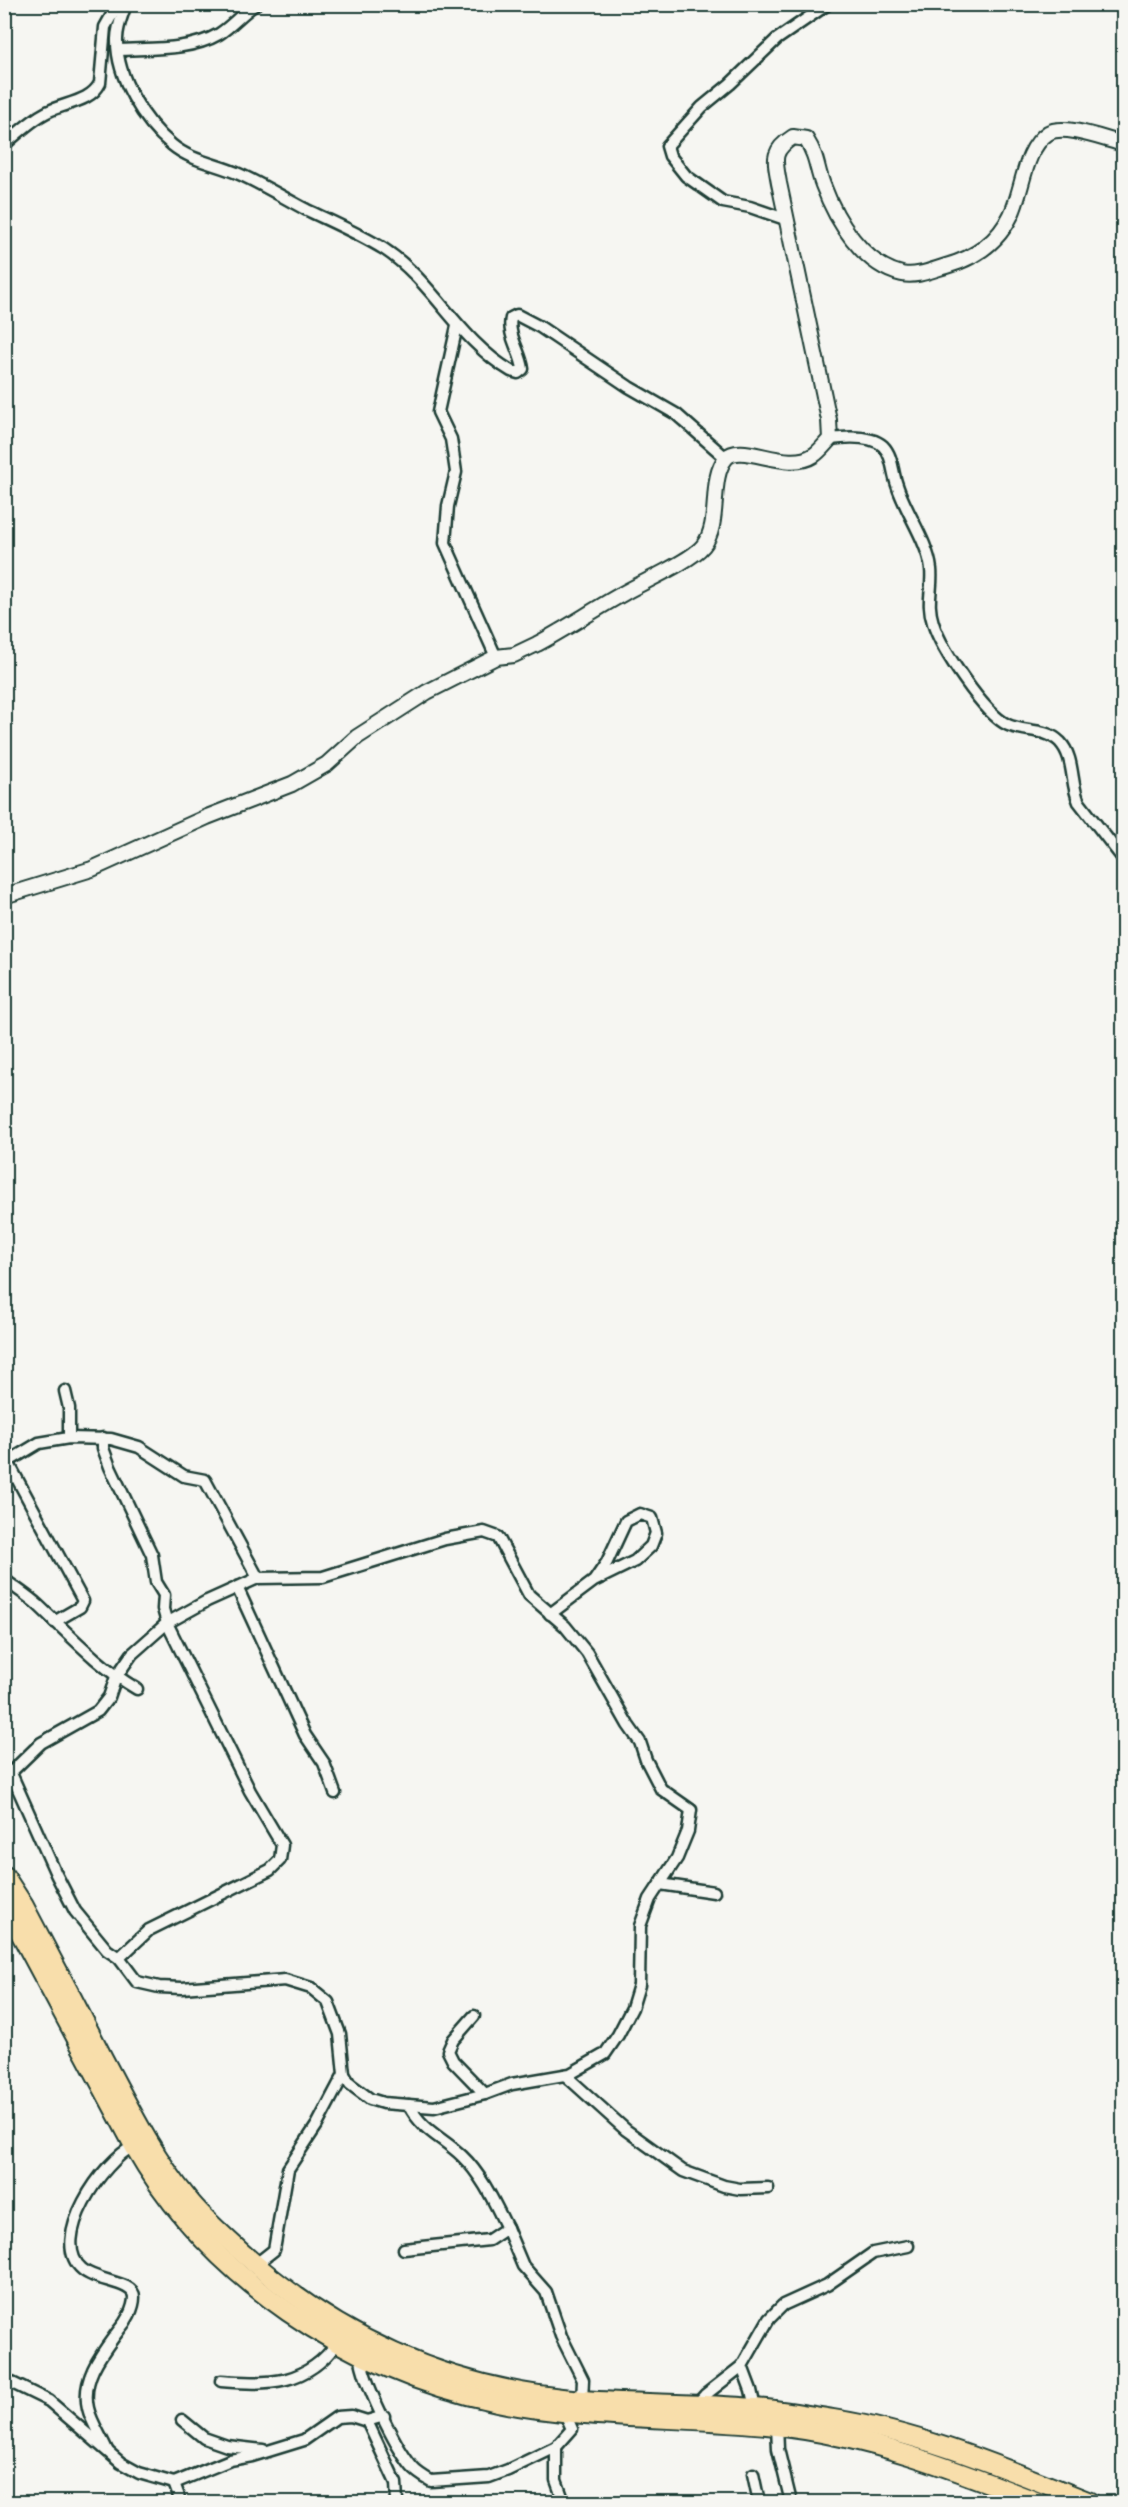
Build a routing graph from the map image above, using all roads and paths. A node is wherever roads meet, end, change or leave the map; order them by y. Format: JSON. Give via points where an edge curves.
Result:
{"nodes":[{"id":1,"x":118,"y":4,"type":"edge"},
{"id":2,"x":126,"y":4,"type":"edge"},
{"id":3,"x":256,"y":4,"type":"edge"},
{"id":4,"x":828,"y":4,"type":"edge"},
{"id":5,"x":118,"y":50,"type":"junction"},
{"id":6,"x":4,"y":144,"type":"edge"},
{"id":7,"x":1124,"y":144,"type":"edge"},
{"id":8,"x":785,"y":219,"type":"junction"},
{"id":9,"x":458,"y":326,"type":"junction"},
{"id":10,"x":830,"y":439,"type":"junction"},
{"id":11,"x":726,"y":458,"type":"junction"},
{"id":12,"x":496,"y":657,"type":"junction"},
{"id":13,"x":1124,"y":860,"type":"edge"},
{"id":14,"x":4,"y":896,"type":"edge"},
{"id":15,"x":66,"y":1390,"type":"dead end"},
{"id":16,"x":69,"y":1438,"type":"junction"},
{"id":17,"x":103,"y":1438,"type":"junction"},
{"id":18,"x":6,"y":1463,"type":"edge"},
{"id":19,"x":258,"y":1578,"type":"junction"},
{"id":20,"x":4,"y":1579,"type":"edge"},
{"id":21,"x":594,"y":1581,"type":"junction"},
{"id":22,"x":237,"y":1587,"type":"junction"},
{"id":23,"x":550,"y":1614,"type":"junction"},
{"id":24,"x":54,"y":1622,"type":"junction"},
{"id":25,"x":167,"y":1623,"type":"junction"},
{"id":26,"x":116,"y":1677,"type":"junction"},
{"id":27,"x":137,"y":1689,"type":"dead end"},
{"id":28,"x":7,"y":1775,"type":"edge"},
{"id":29,"x":336,"y":1793,"type":"dead end"},
{"id":30,"x":4,"y":1875,"type":"edge"},
{"id":31,"x":660,"y":1884,"type":"junction"},
{"id":32,"x":714,"y":1892,"type":"dead end"},
{"id":33,"x":4,"y":1903,"type":"edge"},
{"id":34,"x":119,"y":1958,"type":"junction"},
{"id":35,"x":474,"y":2016,"type":"dead end"},
{"id":36,"x":344,"y":2074,"type":"junction"},
{"id":37,"x":565,"y":2075,"type":"junction"},
{"id":38,"x":485,"y":2094,"type":"junction"},
{"id":39,"x":409,"y":2105,"type":"junction"},
{"id":40,"x":134,"y":2146,"type":"junction"},
{"id":41,"x":768,"y":2188,"type":"dead end"},
{"id":42,"x":507,"y":2228,"type":"junction"},
{"id":43,"x":908,"y":2246,"type":"dead end"},
{"id":44,"x":404,"y":2249,"type":"dead end"},
{"id":45,"x":255,"y":2265,"type":"junction"},
{"id":46,"x":337,"y":2343,"type":"junction"},
{"id":47,"x":360,"y":2355,"type":"junction"},
{"id":48,"x":742,"y":2366,"type":"junction"},
{"id":49,"x":4,"y":2379,"type":"edge"},
{"id":50,"x":221,"y":2381,"type":"dead end"},
{"id":51,"x":582,"y":2400,"type":"junction"},
{"id":52,"x":696,"y":2405,"type":"junction"},
{"id":53,"x":755,"y":2408,"type":"junction"},
{"id":54,"x":564,"y":2411,"type":"junction"},
{"id":55,"x":384,"y":2416,"type":"junction"},
{"id":56,"x":182,"y":2420,"type":"dead end"},
{"id":57,"x":367,"y":2421,"type":"junction"},
{"id":58,"x":777,"y":2426,"type":"junction"},
{"id":59,"x":556,"y":2447,"type":"junction"},
{"id":60,"x":269,"y":2451,"type":"junction"},
{"id":61,"x":108,"y":2452,"type":"junction"},
{"id":62,"x":753,"y":2474,"type":"dead end"},
{"id":63,"x":174,"y":2483,"type":"junction"},
{"id":64,"x":181,"y":2502,"type":"edge"},
{"id":65,"x":397,"y":2502,"type":"edge"},
{"id":66,"x":564,"y":2502,"type":"edge"},
{"id":67,"x":759,"y":2502,"type":"edge"},
{"id":68,"x":791,"y":2502,"type":"edge"},
{"id":69,"x":1038,"y":2502,"type":"edge"},
{"id":70,"x":1090,"y":2502,"type":"edge"}],
"edges":[{"from":1,"to":6,"type":"street","via":[[105,27],[97,90],[46,112]]},
{"from":2,"to":5,"type":"street","via":[[117,34]]},
{"from":3,"to":5,"type":"street","via":[[205,40]]},
{"from":4,"to":8,"type":"street","via":[[777,39],[702,106],[667,146],[686,176],[723,202]]},
{"from":5,"to":9,"type":"street","via":[[135,98],[148,120],[173,146],[238,173],[384,249],[414,275]]},
{"from":7,"to":8,"type":"street","via":[[1063,130],[1050,132],[1030,158],[1012,212],[994,241],[956,264],[918,275],[902,274],[880,265],[856,243],[834,210],[807,139],[793,137],[781,145],[775,159]]},
{"from":8,"to":10,"type":"street"},
{"from":9,"to":11,"type":"street","via":[[505,368],[518,373],[523,369],[521,358],[509,326],[511,318],[524,317],[676,414]]},
{"from":9,"to":12,"type":"street","via":[[438,412],[451,439],[456,472],[445,543]]},
{"from":10,"to":11,"type":"street","via":[[813,455],[799,460],[769,459],[744,452]]},
{"from":10,"to":13,"type":"street","via":[[863,439],[885,448],[904,506],[929,559],[932,571],[928,603],[939,640],[961,675],[999,720],[1059,741],[1068,755],[1079,802]]},
{"from":11,"to":12,"type":"street","via":[[719,474],[714,518],[703,546],[537,644],[514,655]]},
{"from":12,"to":14,"type":"street","via":[[418,698],[357,737],[327,764],[292,784],[92,869]]},
{"from":15,"to":16,"type":"street"},
{"from":16,"to":17,"type":"street"},
{"from":16,"to":18,"type":"street","via":[[39,1443]]},
{"from":17,"to":19,"type":"street","via":[[139,1447],[184,1476],[205,1480]]},
{"from":17,"to":25,"type":"street","via":[[110,1467],[152,1555],[156,1582],[164,1595]]},
{"from":18,"to":24,"type":"street","via":[[83,1600],[80,1607]]},
{"from":19,"to":22,"type":"street"},
{"from":19,"to":23,"type":"street","via":[[332,1575],[445,1539],[488,1532],[498,1537],[529,1595]]},
{"from":20,"to":24,"type":"street"},
{"from":21,"to":21,"type":"street","via":[[635,1561],[651,1546],[656,1533],[652,1518],[640,1514],[626,1521]]},
{"from":21,"to":23,"type":"street"},
{"from":22,"to":25,"type":"street"},
{"from":22,"to":29,"type":"street"},
{"from":23,"to":31,"type":"street","via":[[587,1653],[640,1742],[661,1789],[691,1810],[681,1849]]},
{"from":24,"to":26,"type":"street"},
{"from":25,"to":26,"type":"street","via":[[132,1654]]},
{"from":25,"to":34,"type":"street","via":[[250,1791],[282,1845],[282,1853],[270,1870],[157,1925]]},
{"from":26,"to":27,"type":"street"},
{"from":26,"to":28,"type":"street","via":[[109,1697],[98,1711],[41,1743]]},
{"from":28,"to":34,"type":"street","via":[[75,1911],[107,1950]]},
{"from":30,"to":45,"type":"highway","via":[[159,2161],[190,2201]]},
{"from":31,"to":32,"type":"street"},
{"from":31,"to":37,"type":"street","via":[[640,1926],[639,1985],[632,2008],[605,2054]]},
{"from":33,"to":40,"type":"highway"},
{"from":34,"to":36,"type":"street","via":[[137,1982],[159,1987],[285,1980],[311,1988],[328,2002],[340,2034]]},
{"from":35,"to":38,"type":"street","via":[[448,2051]]},
{"from":36,"to":39,"type":"street","via":[[350,2084],[370,2099]]},
{"from":36,"to":45,"type":"street","via":[[288,2169],[273,2250]]},
{"from":37,"to":38,"type":"street","via":[[512,2084]]},
{"from":37,"to":41,"type":"street","via":[[626,2130],[683,2171],[724,2186]]},
{"from":38,"to":39,"type":"street","via":[[434,2107]]},
{"from":39,"to":42,"type":"street","via":[[426,2129],[465,2158]]},
{"from":40,"to":46,"type":"highway","via":[[147,2170],[204,2242],[267,2297]]},
{"from":40,"to":61,"type":"street","via":[[116,2156],[104,2170],[71,2229],[72,2257],[79,2267],[90,2276],[126,2284],[134,2297],[123,2325],[90,2375],[88,2408]]},
{"from":42,"to":44,"type":"street","via":[[489,2240]]},
{"from":42,"to":51,"type":"street","via":[[524,2265],[546,2292],[561,2336],[583,2380]]},
{"from":43,"to":48,"type":"street","via":[[873,2253],[827,2285],[783,2305],[769,2319]]},
{"from":45,"to":51,"type":"highway","via":[[341,2327],[406,2360],[501,2388]]},
{"from":46,"to":47,"type":"highway"},
{"from":46,"to":50,"type":"street","via":[[327,2357],[291,2379],[258,2384]]},
{"from":47,"to":54,"type":"highway","via":[[440,2388],[498,2403]]},
{"from":47,"to":55,"type":"street","via":[[368,2388]]},
{"from":48,"to":52,"type":"street"},
{"from":48,"to":53,"type":"street"},
{"from":49,"to":61,"type":"street","via":[[49,2401]]},
{"from":51,"to":52,"type":"highway"},
{"from":52,"to":53,"type":"highway"},
{"from":53,"to":70,"type":"highway","via":[[838,2419],[910,2435]]},
{"from":54,"to":58,"type":"highway"},
{"from":54,"to":59,"type":"street","via":[[572,2429]]},
{"from":55,"to":57,"type":"street"},
{"from":55,"to":59,"type":"street","via":[[411,2466],[431,2481],[489,2477]]},
{"from":56,"to":60,"type":"street","via":[[204,2438],[227,2446]]},
{"from":57,"to":60,"type":"street","via":[[345,2415],[337,2417],[304,2439]]},
{"from":57,"to":65,"type":"street","via":[[396,2483]]},
{"from":58,"to":68,"type":"street","via":[[778,2450]]},
{"from":58,"to":69,"type":"highway","via":[[851,2438],[912,2455]]},
{"from":59,"to":66,"type":"street","via":[[556,2480]]},
{"from":60,"to":63,"type":"street","via":[[230,2460]]},
{"from":61,"to":63,"type":"street","via":[[140,2473]]},
{"from":62,"to":67,"type":"street"},
{"from":63,"to":64,"type":"street"}]}
